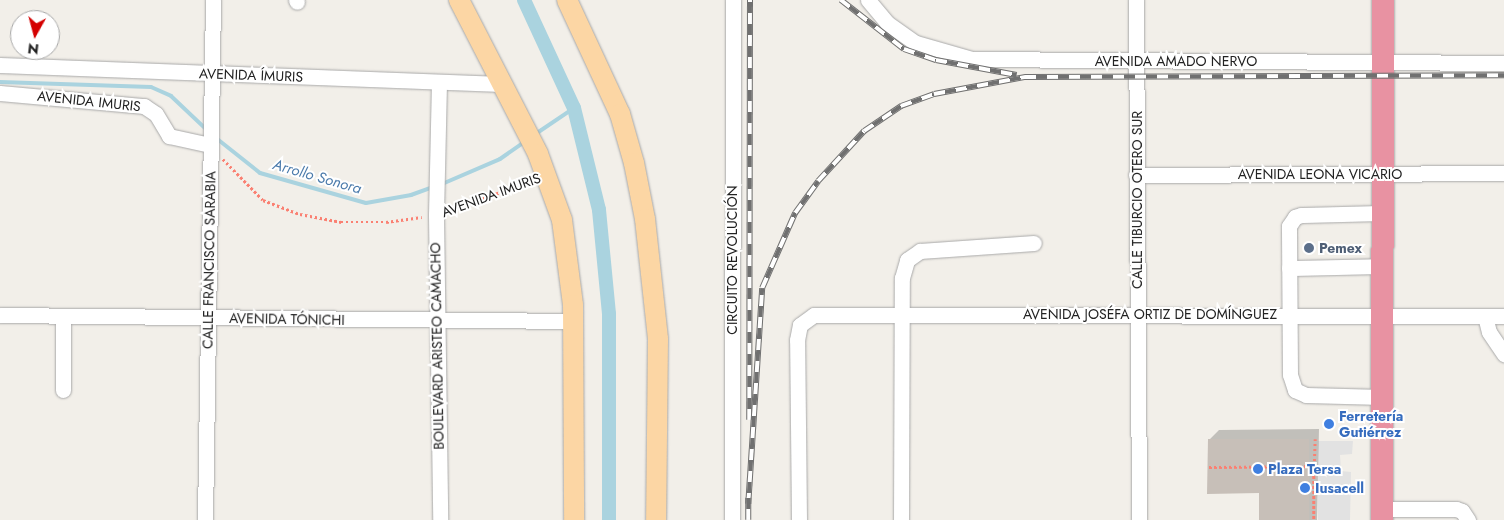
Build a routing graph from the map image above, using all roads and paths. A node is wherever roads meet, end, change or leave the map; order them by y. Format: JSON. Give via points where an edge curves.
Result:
{"nodes":[{"id":1,"x":213,"y":0,"type":"edge"},
{"id":2,"x":459,"y":0,"type":"edge"},
{"id":3,"x":567,"y":0,"type":"edge"},
{"id":4,"x":733,"y":0,"type":"edge"},
{"id":5,"x":868,"y":0,"type":"edge"},
{"id":6,"x":1136,"y":0,"type":"edge"},
{"id":7,"x":1383,"y":0,"type":"edge"},
{"id":8,"x":1136,"y":60,"type":"junction"},
{"id":9,"x":1383,"y":62,"type":"junction"},
{"id":10,"x":1504,"y":62,"type":"edge"},
{"id":11,"x":0,"y":65,"type":"edge"},
{"id":12,"x":213,"y":74,"type":"junction"},
{"id":13,"x":439,"y":82,"type":"junction"},
{"id":14,"x":502,"y":84,"type":"junction"},
{"id":15,"x":0,"y":93,"type":"edge"},
{"id":16,"x":210,"y":145,"type":"junction"},
{"id":17,"x":1504,"y":173,"type":"edge"},
{"id":18,"x":1383,"y":174,"type":"junction"},
{"id":19,"x":547,"y":175,"type":"junction"},
{"id":20,"x":1136,"y":175,"type":"junction"},
{"id":21,"x":1383,"y":213,"type":"junction"},
{"id":22,"x":436,"y":215,"type":"junction"},
{"id":23,"x":1034,"y":243,"type":"dead end"},
{"id":24,"x":1383,"y":266,"type":"junction"},
{"id":25,"x":1289,"y":268,"type":"junction"},
{"id":26,"x":902,"y":314,"type":"junction"},
{"id":27,"x":1138,"y":314,"type":"junction"},
{"id":28,"x":0,"y":315,"type":"edge"},
{"id":29,"x":1289,"y":315,"type":"junction"},
{"id":30,"x":1383,"y":315,"type":"junction"},
{"id":31,"x":63,"y":316,"type":"junction"},
{"id":32,"x":1485,"y":316,"type":"junction"},
{"id":33,"x":1504,"y":316,"type":"edge"},
{"id":34,"x":208,"y":318,"type":"junction"},
{"id":35,"x":437,"y":320,"type":"junction"},
{"id":36,"x":574,"y":320,"type":"junction"},
{"id":37,"x":1504,"y":354,"type":"edge"},
{"id":38,"x":63,"y":390,"type":"dead end"},
{"id":39,"x":1383,"y":397,"type":"junction"},
{"id":40,"x":1315,"y":439,"type":"dead end"},
{"id":41,"x":1314,"y":466,"type":"junction"},
{"id":42,"x":1209,"y":467,"type":"dead end"},
{"id":43,"x":1382,"y":515,"type":"edge"},
{"id":44,"x":205,"y":520,"type":"edge"},
{"id":45,"x":440,"y":520,"type":"edge"},
{"id":46,"x":574,"y":520,"type":"edge"},
{"id":47,"x":656,"y":520,"type":"edge"},
{"id":48,"x":732,"y":520,"type":"edge"},
{"id":49,"x":799,"y":520,"type":"edge"},
{"id":50,"x":901,"y":520,"type":"edge"},
{"id":51,"x":1139,"y":520,"type":"edge"},
{"id":52,"x":1314,"y":520,"type":"edge"},
{"id":53,"x":1468,"y":520,"type":"edge"}],
"edges":[{"from":1,"to":12,"type":"street","name":"CALLE FRANCISCO SARABIA"},
{"from":2,"to":14,"type":"main road"},
{"from":3,"to":47,"type":"main road","via":[[620,114],[645,219],[658,347]]},
{"from":4,"to":48,"type":"street","name":"CIRCUITO REVOLUCIÓN"},
{"from":5,"to":8,"type":"street","name":"AVENIDA AMADO NERVO","via":[[872,8],[900,33],[932,50],[954,56]]},
{"from":6,"to":8,"type":"street","name":"CALLE TIBURCIO OTERO SUR"},
{"from":7,"to":9,"type":"highway"},
{"from":8,"to":9,"type":"street","name":"AVENIDA AMADO NERVO"},
{"from":8,"to":20,"type":"street","name":"CALLE TIBURCIO OTERO SUR"},
{"from":9,"to":10,"type":"street","name":"AVENIDA AMADO NERVO"},
{"from":9,"to":18,"type":"highway"},
{"from":11,"to":12,"type":"street","name":"AVENIDA ÍMURIS"},
{"from":12,"to":13,"type":"street","name":"AVENIDA ÍMURIS"},
{"from":12,"to":16,"type":"street","name":"CALLE FRANCISCO SARABIA"},
{"from":13,"to":14,"type":"street","name":"AVENIDA ÍMURIS"},
{"from":13,"to":22,"type":"street","name":"BOULEVARD ARISTEO CAMACHO"},
{"from":14,"to":19,"type":"main road"},
{"from":15,"to":16,"type":"street","name":"AVENIDA IMURIS","via":[[144,106],[156,114],[169,136]]},
{"from":16,"to":22,"type":"path","name":"AVENIDA IMURIS","via":[[263,200],[300,214],[350,222],[386,222]]},
{"from":16,"to":34,"type":"street","name":"CALLE FRANCISCO SARABIA"},
{"from":17,"to":18,"type":"street","name":"AVENIDA LEONA VICARIO"},
{"from":18,"to":20,"type":"street","name":"AVENIDA LEONA VICARIO"},
{"from":18,"to":21,"type":"highway"},
{"from":19,"to":22,"type":"path","name":"AVENIDA IMURIS"},
{"from":19,"to":36,"type":"main road","via":[[565,236]]},
{"from":20,"to":27,"type":"street","name":"CALLE TIBURCIO OTERO SUR"},
{"from":21,"to":24,"type":"highway"},
{"from":21,"to":25,"type":"street","via":[[1295,217],[1289,226]]},
{"from":22,"to":35,"type":"street","name":"BOULEVARD ARISTEO CAMACHO"},
{"from":23,"to":26,"type":"street","via":[[912,254],[904,268]]},
{"from":24,"to":25,"type":"street"},
{"from":24,"to":30,"type":"highway"},
{"from":25,"to":29,"type":"street"},
{"from":26,"to":27,"type":"street","name":"AVENIDA JOSÉFA ORTIZ DE DOMÍNGUEZ"},
{"from":26,"to":49,"type":"street","name":"AVENIDA JOSÉFA ORTIZ DE DOMÍNGUEZ","via":[[814,315],[800,325],[796,340]]},
{"from":26,"to":50,"type":"street"},
{"from":27,"to":29,"type":"street","name":"AVENIDA JOSÉFA ORTIZ DE DOMÍNGUEZ"},
{"from":27,"to":51,"type":"street","name":"CALLE TIBURCIO OTERO SUR"},
{"from":28,"to":31,"type":"street","name":"AVENIDA TÓNICHI"},
{"from":29,"to":30,"type":"street","name":"AVENIDA JOSÉFA ORTIZ DE DOMÍNGUEZ"},
{"from":29,"to":39,"type":"street","via":[[1290,375],[1295,390],[1306,395]]},
{"from":30,"to":32,"type":"street","name":"AVENIDA JOSÉFA ORTIZ DE DOMÍNGUEZ"},
{"from":30,"to":39,"type":"highway"},
{"from":31,"to":34,"type":"street","name":"AVENIDA TÓNICHI"},
{"from":31,"to":38,"type":"street"},
{"from":32,"to":33,"type":"street","name":"AVENIDA JOSÉFA ORTIZ DE DOMÍNGUEZ"},
{"from":32,"to":37,"type":"street","via":[[1489,332]]},
{"from":34,"to":35,"type":"street","name":"AVENIDA TÓNICHI"},
{"from":34,"to":44,"type":"street","name":"CALLE FRANCISCO SARABIA"},
{"from":35,"to":36,"type":"street","name":"AVENIDA TÓNICHI"},
{"from":35,"to":45,"type":"street","name":"BOULEVARD ARISTEO CAMACHO"},
{"from":36,"to":46,"type":"main road"},
{"from":39,"to":43,"type":"highway"},
{"from":40,"to":41,"type":"path"},
{"from":41,"to":42,"type":"path"},
{"from":41,"to":52,"type":"path"},
{"from":43,"to":53,"type":"street","via":[[1456,509],[1462,511]]}]}
